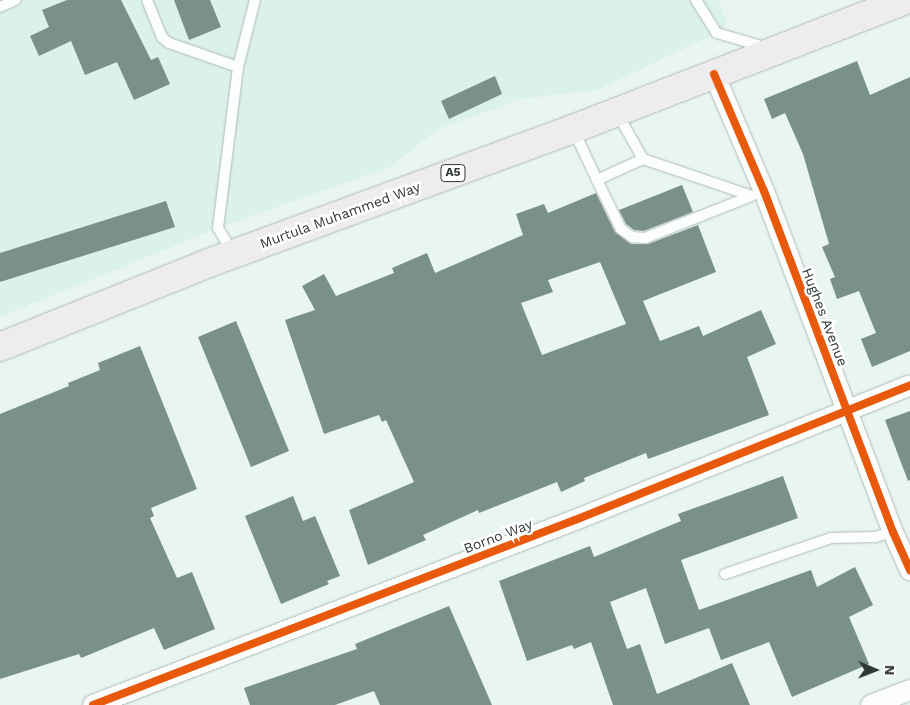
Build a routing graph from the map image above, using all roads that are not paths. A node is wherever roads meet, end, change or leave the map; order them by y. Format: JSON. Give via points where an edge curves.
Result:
{"nodes":[{"id":1,"x":16,"y":0,"type":"edge"},
{"id":2,"x":147,"y":0,"type":"edge"},
{"id":3,"x":255,"y":0,"type":"edge"},
{"id":4,"x":696,"y":0,"type":"edge"},
{"id":5,"x":905,"y":0,"type":"edge"},
{"id":6,"x":0,"y":7,"type":"edge"},
{"id":7,"x":776,"y":50,"type":"junction"},
{"id":8,"x":238,"y":66,"type":"junction"},
{"id":9,"x":714,"y":74,"type":"junction"},
{"id":10,"x":615,"y":110,"type":"junction"},
{"id":11,"x":573,"y":129,"type":"junction"},
{"id":12,"x":643,"y":158,"type":"junction"},
{"id":13,"x":596,"y":180,"type":"junction"},
{"id":14,"x":757,"y":194,"type":"junction"},
{"id":15,"x":233,"y":254,"type":"junction"},
{"id":16,"x":0,"y":347,"type":"edge"},
{"id":17,"x":910,"y":385,"type":"edge"},
{"id":18,"x":846,"y":408,"type":"junction"},
{"id":19,"x":892,"y":532,"type":"junction"},
{"id":20,"x":910,"y":570,"type":"edge"},
{"id":21,"x":725,"y":574,"type":"dead end"},
{"id":22,"x":910,"y":690,"type":"edge"},
{"id":23,"x":93,"y":705,"type":"edge"},
{"id":24,"x":871,"y":705,"type":"edge"}],
"edges":[{"from":1,"to":6,"type":"lane"},
{"from":2,"to":8,"type":"lane","via":[[162,37],[169,44]]},
{"from":3,"to":8,"type":"lane"},
{"from":4,"to":7,"type":"lane","via":[[717,33]]},
{"from":5,"to":7,"type":"main road","name":"Murtula Muhammed Way","number":"A5"},
{"from":7,"to":9,"type":"main road","name":"Murtula Muhammed Way","number":"A5"},
{"from":8,"to":15,"type":"lane","via":[[218,228]]},
{"from":9,"to":10,"type":"main road","name":"Murtula Muhammed Way","number":"A5"},
{"from":9,"to":14,"type":"street","name":"Hughes Avenue"},
{"from":10,"to":11,"type":"main road","name":"Murtula Muhammed Way","number":"A5"},
{"from":10,"to":12,"type":"lane"},
{"from":11,"to":13,"type":"lane"},
{"from":11,"to":15,"type":"main road","name":"Murtula Muhammed Way","number":"A5"},
{"from":12,"to":13,"type":"lane"},
{"from":12,"to":14,"type":"lane"},
{"from":13,"to":14,"type":"lane","via":[[621,229],[632,237],[645,238]]},
{"from":14,"to":18,"type":"street","name":"Hughes Avenue"},
{"from":15,"to":16,"type":"main road","name":"Murtula Muhammed Way","number":"A5"},
{"from":17,"to":18,"type":"street","name":"Borno Way"},
{"from":18,"to":19,"type":"street","name":"Hughes Avenue"},
{"from":18,"to":23,"type":"street","name":"Borno Way","via":[[557,527]]},
{"from":19,"to":20,"type":"street","name":"Hughes Avenue"},
{"from":19,"to":21,"type":"lane","via":[[875,538],[831,538]]},
{"from":22,"to":24,"type":"street"}]}
